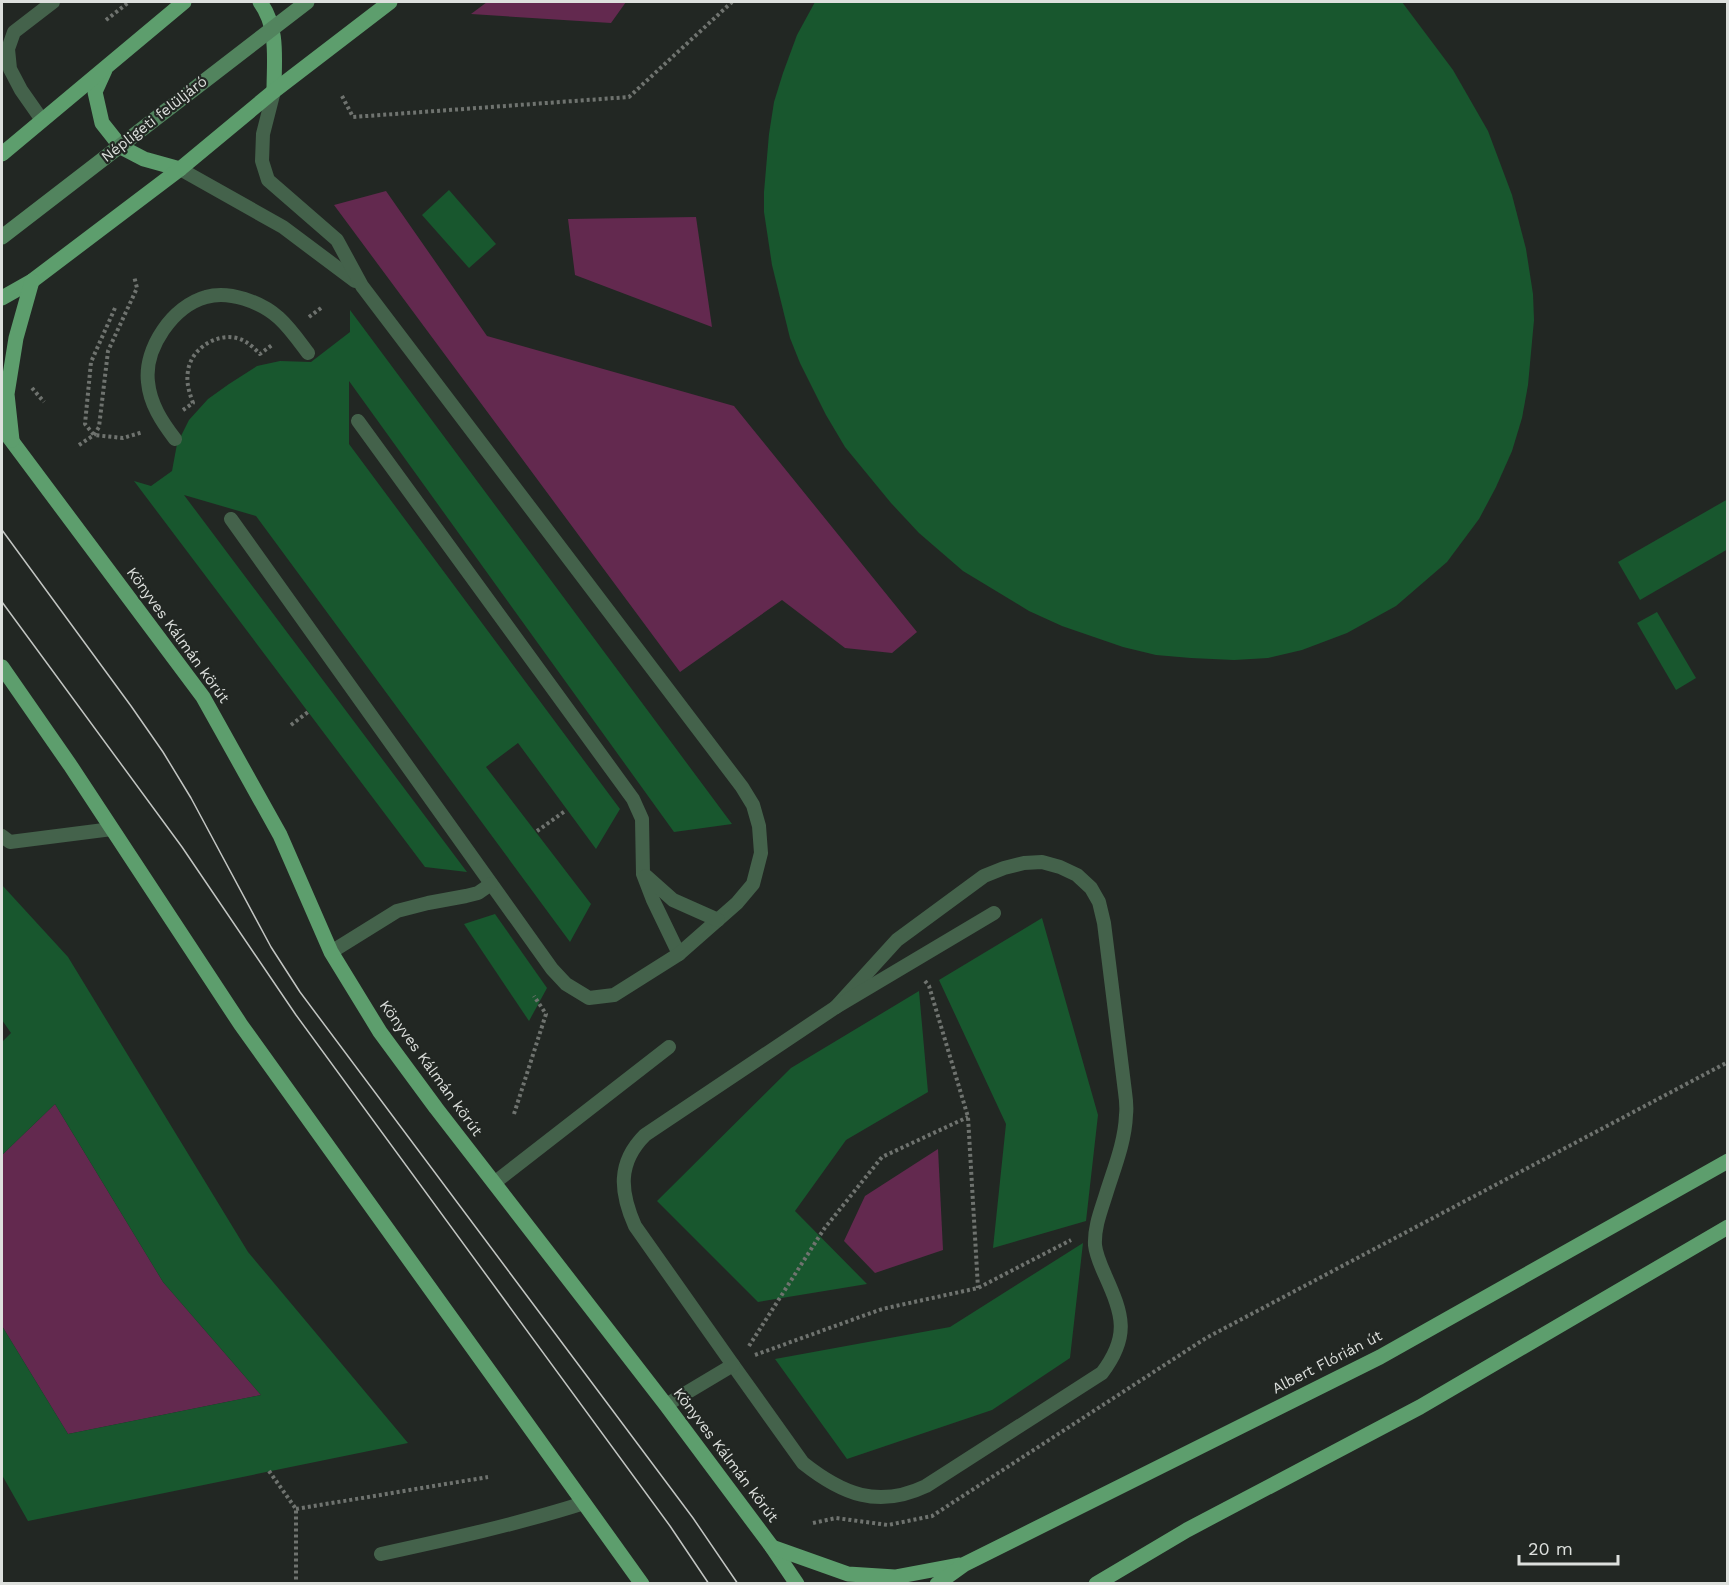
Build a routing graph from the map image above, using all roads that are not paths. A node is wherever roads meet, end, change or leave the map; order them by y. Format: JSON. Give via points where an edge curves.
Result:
{"nodes":[{"id":1,"x":53,"y":2,"type":"edge"},
{"id":2,"x":184,"y":2,"type":"edge"},
{"id":3,"x":260,"y":2,"type":"edge"},
{"id":4,"x":307,"y":2,"type":"edge"},
{"id":5,"x":390,"y":2,"type":"edge"},
{"id":6,"x":106,"y":68,"type":"junction"},
{"id":7,"x":274,"y":91,"type":"junction"},
{"id":8,"x":42,"y":120,"type":"junction"},
{"id":9,"x":9,"y":143,"type":"edge"},
{"id":10,"x":2,"y":154,"type":"edge"},
{"id":11,"x":180,"y":169,"type":"junction"},
{"id":12,"x":2,"y":237,"type":"edge"},
{"id":13,"x":32,"y":281,"type":"junction"},
{"id":14,"x":362,"y":286,"type":"junction"},
{"id":15,"x":2,"y":298,"type":"edge"},
{"id":16,"x":308,"y":353,"type":"dead end"},
{"id":17,"x":358,"y":421,"type":"dead end"},
{"id":18,"x":2,"y":428,"type":"edge"},
{"id":19,"x":175,"y":439,"type":"dead end"},
{"id":20,"x":7,"y":441,"type":"edge"},
{"id":21,"x":231,"y":519,"type":"dead end"},
{"id":22,"x":2,"y":668,"type":"edge"},
{"id":23,"x":112,"y":829,"type":"junction"},
{"id":24,"x":2,"y":836,"type":"edge"},
{"id":25,"x":643,"y":874,"type":"junction"},
{"id":26,"x":491,"y":884,"type":"junction"},
{"id":27,"x":994,"y":913,"type":"dead end"},
{"id":28,"x":718,"y":921,"type":"junction"},
{"id":29,"x":331,"y":952,"type":"junction"},
{"id":30,"x":679,"y":954,"type":"junction"},
{"id":31,"x":836,"y":1007,"type":"junction"},
{"id":32,"x":669,"y":1047,"type":"dead end"},
{"id":33,"x":1728,"y":1161,"type":"edge"},
{"id":34,"x":494,"y":1183,"type":"junction"},
{"id":35,"x":1728,"y":1227,"type":"edge"},
{"id":36,"x":736,"y":1363,"type":"junction"},
{"id":37,"x":666,"y":1405,"type":"junction"},
{"id":38,"x":585,"y":1503,"type":"junction"},
{"id":39,"x":772,"y":1547,"type":"junction"},
{"id":40,"x":381,"y":1554,"type":"dead end"},
{"id":41,"x":965,"y":1564,"type":"junction"},
{"id":42,"x":642,"y":1584,"type":"edge"},
{"id":43,"x":797,"y":1584,"type":"edge"},
{"id":44,"x":937,"y":1584,"type":"edge"},
{"id":45,"x":1096,"y":1584,"type":"edge"}],
"edges":[{"from":1,"to":8,"type":"lane","via":[[14,32],[8,49],[10,69]]},
{"from":2,"to":6,"type":"main road"},
{"from":3,"to":7,"type":"main road","via":[[275,38]]},
{"from":4,"to":12,"type":"main road","name":"Népligeti felüljáró","bridge":true},
{"from":5,"to":7,"type":"main road"},
{"from":6,"to":8,"type":"main road"},
{"from":6,"to":11,"type":"main road","via":[[95,92],[102,123],[121,147],[144,159]]},
{"from":7,"to":11,"type":"main road"},
{"from":7,"to":14,"type":"lane","via":[[263,134],[262,161],[268,180],[337,240]]},
{"from":8,"to":9,"type":"main road"},
{"from":9,"to":10,"type":"main road"},
{"from":11,"to":13,"type":"main road"},
{"from":11,"to":14,"type":"lane","via":[[284,227]]},
{"from":13,"to":15,"type":"main road"},
{"from":13,"to":20,"type":"main road","via":[[16,338],[7,394]]},
{"from":14,"to":28,"type":"lane","via":[[753,805],[761,853],[753,884]]},
{"from":16,"to":19,"type":"lane","via":[[278,316],[255,303],[231,295],[206,296],[188,306],[168,323],[154,345],[147,380],[152,402]]},
{"from":17,"to":25,"type":"lane","via":[[633,799],[642,819]]},
{"from":18,"to":20,"type":"main road","name":"Könyves Kálmán körút"},
{"from":20,"to":29,"type":"main road","name":"Könyves Kálmán körút","via":[[204,697],[280,836]]},
{"from":21,"to":26,"type":"lane"},
{"from":22,"to":23,"type":"main road"},
{"from":23,"to":24,"type":"lane","via":[[10,842]]},
{"from":23,"to":38,"type":"main road","via":[[241,1025]]},
{"from":25,"to":28,"type":"lane","via":[[673,900]]},
{"from":25,"to":30,"type":"lane"},
{"from":26,"to":29,"type":"lane","via":[[478,893],[397,911]]},
{"from":26,"to":30,"type":"lane","via":[[552,969],[566,984],[590,998],[614,995]]},
{"from":27,"to":31,"type":"lane"},
{"from":28,"to":30,"type":"lane"},
{"from":29,"to":34,"type":"main road","name":"Könyves Kálmán körút","via":[[380,1032]]},
{"from":31,"to":36,"type":"lane","via":[[645,1135],[633,1146],[625,1166],[623,1187],[635,1226]]},
{"from":31,"to":36,"type":"lane","via":[[897,940],[984,876],[1024,862],[1042,862],[1077,874],[1091,888],[1104,923],[1125,1092],[1122,1143],[1096,1227],[1095,1246],[1121,1318],[1120,1339],[1102,1373],[926,1486],[885,1498],[851,1492],[803,1463]]},
{"from":32,"to":34,"type":"lane"},
{"from":33,"to":41,"type":"main road","name":"Albert Flórián út","via":[[1380,1357]]},
{"from":34,"to":37,"type":"main road","name":"Könyves Kálmán körút"},
{"from":35,"to":45,"type":"main road","via":[[1420,1407],[1187,1530]]},
{"from":36,"to":37,"type":"lane"},
{"from":37,"to":39,"type":"main road","name":"Könyves Kálmán körút"},
{"from":38,"to":40,"type":"lane","via":[[535,1519]]},
{"from":38,"to":42,"type":"main road"},
{"from":39,"to":41,"type":"main road","via":[[848,1574],[895,1577]]},
{"from":39,"to":43,"type":"main road","name":"Könyves Kálmán körút"},
{"from":41,"to":44,"type":"main road","name":"Albert Flórián út"}]}
